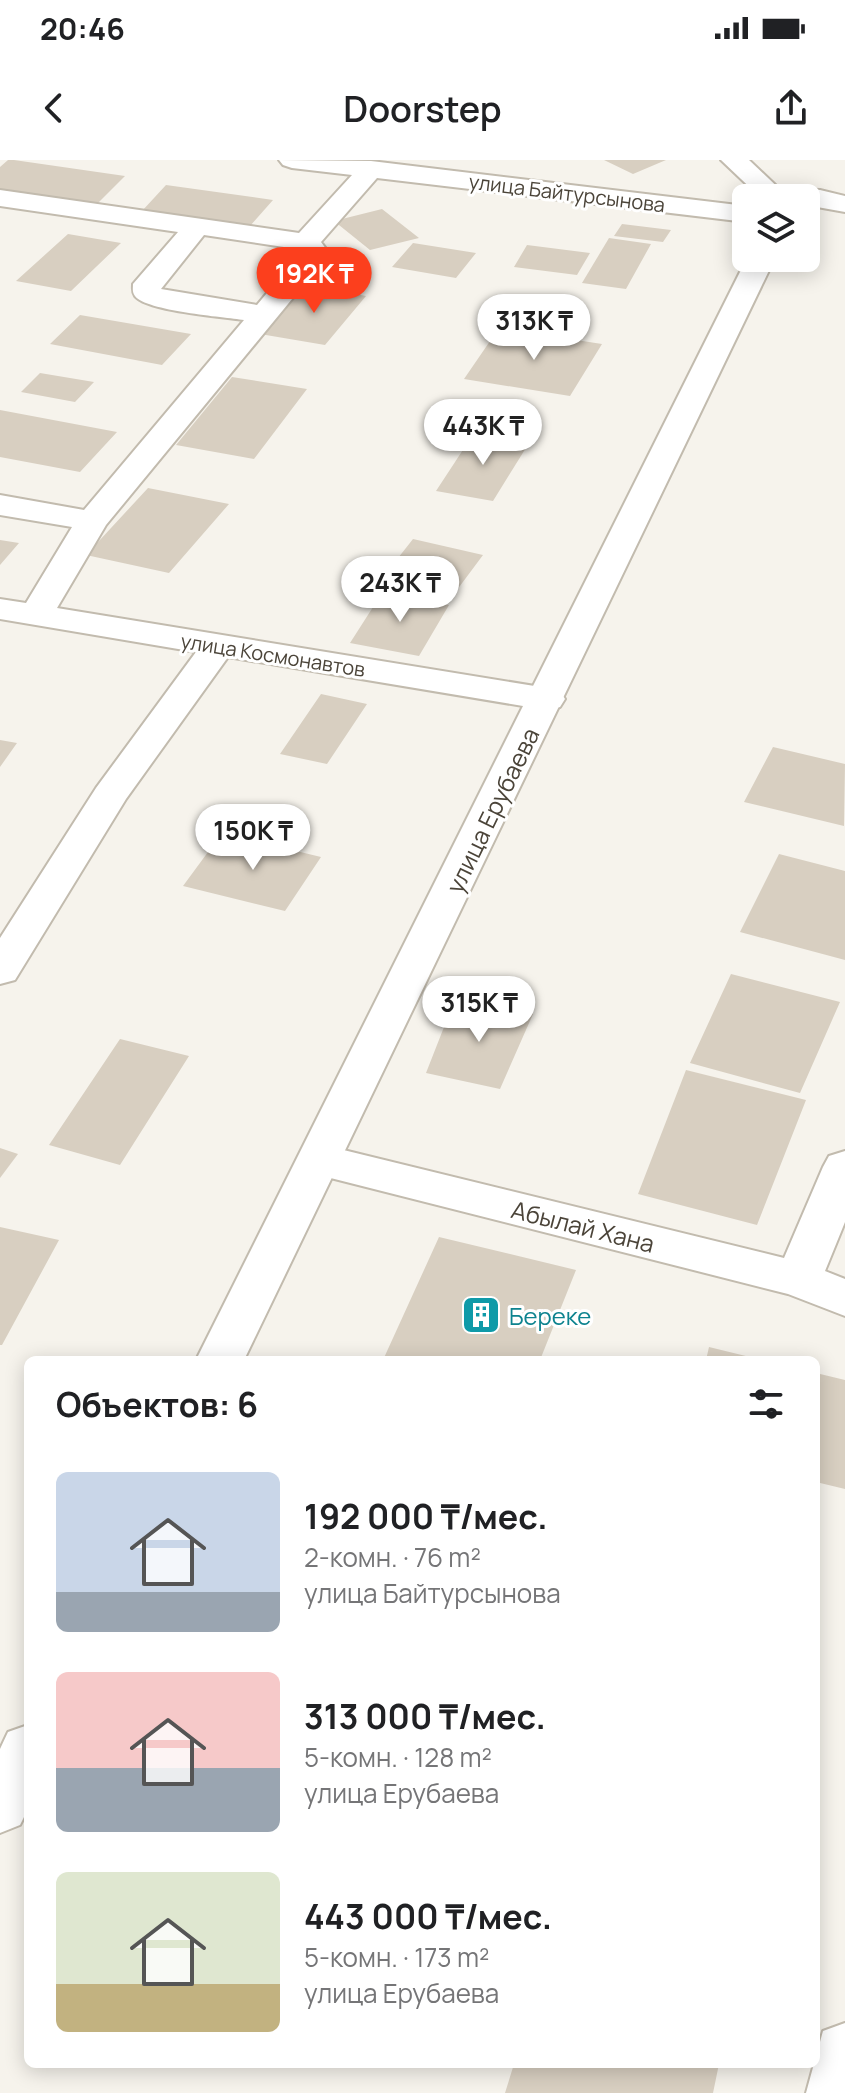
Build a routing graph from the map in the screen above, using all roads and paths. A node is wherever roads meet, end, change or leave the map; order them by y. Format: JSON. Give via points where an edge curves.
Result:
{"nodes":[{"id":1,"x":292,"y":160,"type":"edge"},
{"id":2,"x":734,"y":160,"type":"edge"},
{"id":3,"x":371,"y":169,"type":"junction"},
{"id":4,"x":761,"y":184,"type":"edge"},
{"id":5,"x":0,"y":198,"type":"edge"},
{"id":6,"x":820,"y":198,"type":"edge"},
{"id":7,"x":845,"y":204,"type":"edge"},
{"id":8,"x":732,"y":212,"type":"edge"},
{"id":9,"x":197,"y":227,"type":"junction"},
{"id":10,"x":306,"y":242,"type":"junction"},
{"id":11,"x":754,"y":272,"type":"edge"},
{"id":12,"x":262,"y":314,"type":"junction"},
{"id":13,"x":0,"y":505,"type":"edge"},
{"id":14,"x":92,"y":521,"type":"junction"},
{"id":15,"x":0,"y":609,"type":"edge"},
{"id":16,"x":35,"y":616,"type":"junction"},
{"id":17,"x":218,"y":646,"type":"junction"},
{"id":18,"x":547,"y":699,"type":"junction"},
{"id":19,"x":0,"y":970,"type":"edge"},
{"id":20,"x":319,"y":1160,"type":"junction"},
{"id":21,"x":845,"y":1167,"type":"edge"},
{"id":22,"x":798,"y":1279,"type":"junction"},
{"id":23,"x":845,"y":1298,"type":"edge"},
{"id":24,"x":222,"y":1356,"type":"edge"},
{"id":25,"x":24,"y":1758,"type":"edge"},
{"id":26,"x":0,"y":1807,"type":"edge"},
{"id":27,"x":845,"y":2053,"type":"edge"},
{"id":28,"x":837,"y":2093,"type":"edge"}],
"edges":[{"from":1,"to":3,"type":"street","name":"улица Байтурсынова"},
{"from":2,"to":4,"type":"street"},
{"from":3,"to":8,"type":"street","name":"улица Байтурсынова"},
{"from":3,"to":10,"type":"street"},
{"from":5,"to":9,"type":"street"},
{"from":6,"to":7,"type":"street"},
{"from":9,"to":10,"type":"street"},
{"from":9,"to":12,"type":"street","via":[[147,284],[147,293]]},
{"from":10,"to":12,"type":"street","via":[[315,253]]},
{"from":11,"to":18,"type":"street","name":"улица Ерубаева"},
{"from":12,"to":14,"type":"street"},
{"from":13,"to":14,"type":"street"},
{"from":14,"to":16,"type":"street"},
{"from":15,"to":16,"type":"street","name":"улица Космонавтов"},
{"from":16,"to":17,"type":"street","name":"улица Космонавтов"},
{"from":17,"to":18,"type":"street","name":"улица Космонавтов"},
{"from":17,"to":19,"type":"street","via":[[109,796]]},
{"from":18,"to":20,"type":"street","name":"улица Ерубаева"},
{"from":20,"to":22,"type":"street","name":"Абылай Хана"},
{"from":20,"to":24,"type":"street","name":"улица Ерубаева"},
{"from":21,"to":22,"type":"street"},
{"from":22,"to":23,"type":"street","name":"Абылай Хана"},
{"from":25,"to":26,"type":"street"},
{"from":27,"to":28,"type":"street"}]}
